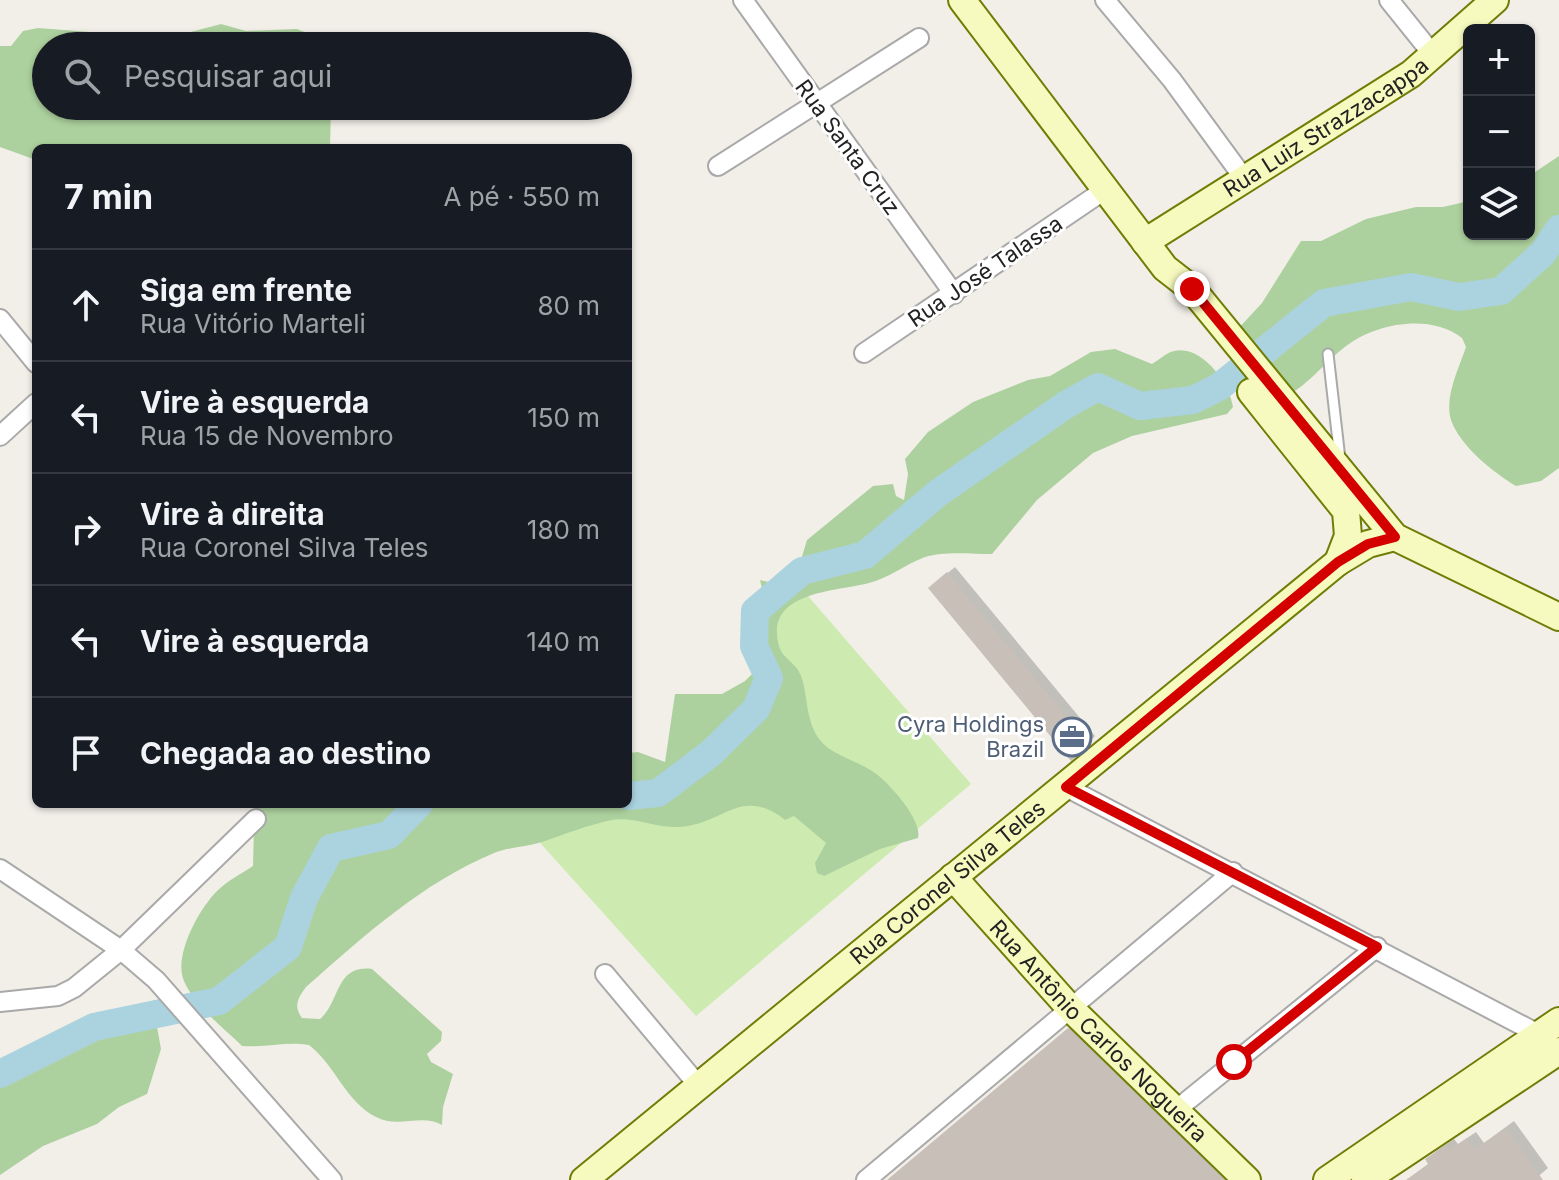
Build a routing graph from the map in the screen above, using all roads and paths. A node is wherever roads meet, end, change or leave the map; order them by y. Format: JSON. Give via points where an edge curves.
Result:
{"nodes":[{"id":1,"x":743,"y":0,"type":"edge"},
{"id":2,"x":962,"y":0,"type":"edge"},
{"id":3,"x":1105,"y":0,"type":"edge"},
{"id":4,"x":1389,"y":0,"type":"edge"},
{"id":5,"x":1495,"y":0,"type":"edge"},
{"id":6,"x":919,"y":38,"type":"dead end"},
{"id":7,"x":1434,"y":56,"type":"junction"},
{"id":8,"x":817,"y":103,"type":"junction"},
{"id":9,"x":718,"y":166,"type":"dead end"},
{"id":10,"x":1243,"y":177,"type":"junction"},
{"id":11,"x":1106,"y":189,"type":"junction"},
{"id":12,"x":1145,"y":242,"type":"junction"},
{"id":13,"x":954,"y":294,"type":"junction"},
{"id":14,"x":0,"y":319,"type":"edge"},
{"id":15,"x":864,"y":353,"type":"dead end"},
{"id":16,"x":1328,"y":354,"type":"dead end"},
{"id":17,"x":32,"y":358,"type":"edge"},
{"id":18,"x":1252,"y":380,"type":"junction"},
{"id":19,"x":32,"y":407,"type":"edge"},
{"id":20,"x":0,"y":436,"type":"edge"},
{"id":21,"x":1342,"y":474,"type":"junction"},
{"id":22,"x":1395,"y":537,"type":"junction"},
{"id":23,"x":1338,"y":562,"type":"junction"},
{"id":24,"x":1559,"y":617,"type":"edge"},
{"id":25,"x":1066,"y":787,"type":"junction"},
{"id":26,"x":256,"y":819,"type":"dead end"},
{"id":27,"x":0,"y":869,"type":"edge"},
{"id":28,"x":1233,"y":872,"type":"junction"},
{"id":29,"x":953,"y":877,"type":"junction"},
{"id":30,"x":1377,"y":947,"type":"junction"},
{"id":31,"x":121,"y":950,"type":"junction"},
{"id":32,"x":605,"y":974,"type":"dead end"},
{"id":33,"x":0,"y":1002,"type":"edge"},
{"id":34,"x":1069,"y":1007,"type":"junction"},
{"id":35,"x":1554,"y":1038,"type":"edge"},
{"id":36,"x":698,"y":1085,"type":"junction"},
{"id":37,"x":1176,"y":1110,"type":"junction"},
{"id":38,"x":332,"y":1180,"type":"edge"},
{"id":39,"x":584,"y":1180,"type":"edge"},
{"id":40,"x":866,"y":1180,"type":"edge"},
{"id":41,"x":1247,"y":1180,"type":"edge"},
{"id":42,"x":1327,"y":1180,"type":"edge"},
{"id":43,"x":1365,"y":1180,"type":"edge"}],
"edges":[{"from":1,"to":8,"type":"street","name":"Rua Santa Cruz"},
{"from":2,"to":11,"type":"main road"},
{"from":3,"to":10,"type":"street"},
{"from":4,"to":7,"type":"street"},
{"from":5,"to":7,"type":"main road","name":"Rua Luiz Strazzacappa"},
{"from":6,"to":8,"type":"street"},
{"from":7,"to":10,"type":"main road","name":"Rua Luiz Strazzacappa"},
{"from":8,"to":9,"type":"street"},
{"from":8,"to":13,"type":"street","name":"Rua Santa Cruz"},
{"from":10,"to":12,"type":"main road","name":"Rua Luiz Strazzacappa"},
{"from":11,"to":12,"type":"main road"},
{"from":11,"to":13,"type":"street","name":"Rua José Talassa"},
{"from":12,"to":18,"type":"main road","via":[[1179,299]]},
{"from":13,"to":15,"type":"street","name":"Rua José Talassa"},
{"from":14,"to":17,"type":"street"},
{"from":16,"to":21,"type":"lane"},
{"from":18,"to":21,"type":"main road"},
{"from":18,"to":23,"type":"main road","via":[[1346,511],[1348,536]]},
{"from":19,"to":20,"type":"street"},
{"from":21,"to":22,"type":"main road"},
{"from":22,"to":23,"type":"main road","name":"Rua Coronel Silva Teles","via":[[1368,544]]},
{"from":22,"to":24,"type":"main road"},
{"from":23,"to":25,"type":"main road","name":"Rua Coronel Silva Teles"},
{"from":25,"to":28,"type":"street"},
{"from":25,"to":29,"type":"main road","name":"Rua Coronel Silva Teles"},
{"from":26,"to":31,"type":"street"},
{"from":27,"to":31,"type":"street"},
{"from":28,"to":30,"type":"street"},
{"from":28,"to":34,"type":"street"},
{"from":29,"to":34,"type":"main road","name":"Rua Antônio Carlos Nogueira"},
{"from":29,"to":36,"type":"main road","name":"Rua Coronel Silva Teles"},
{"from":30,"to":35,"type":"street"},
{"from":30,"to":37,"type":"street"},
{"from":31,"to":33,"type":"street","via":[[58,996]]},
{"from":31,"to":38,"type":"street","via":[[156,980]]},
{"from":32,"to":36,"type":"street"},
{"from":34,"to":37,"type":"main road","name":"Rua Antônio Carlos Nogueira"},
{"from":34,"to":40,"type":"street"},
{"from":35,"to":42,"type":"main road"},
{"from":35,"to":43,"type":"main road"},
{"from":36,"to":39,"type":"main road","name":"Rua Coronel Silva Teles"},
{"from":37,"to":41,"type":"main road","name":"Rua Antônio Carlos Nogueira"}]}
